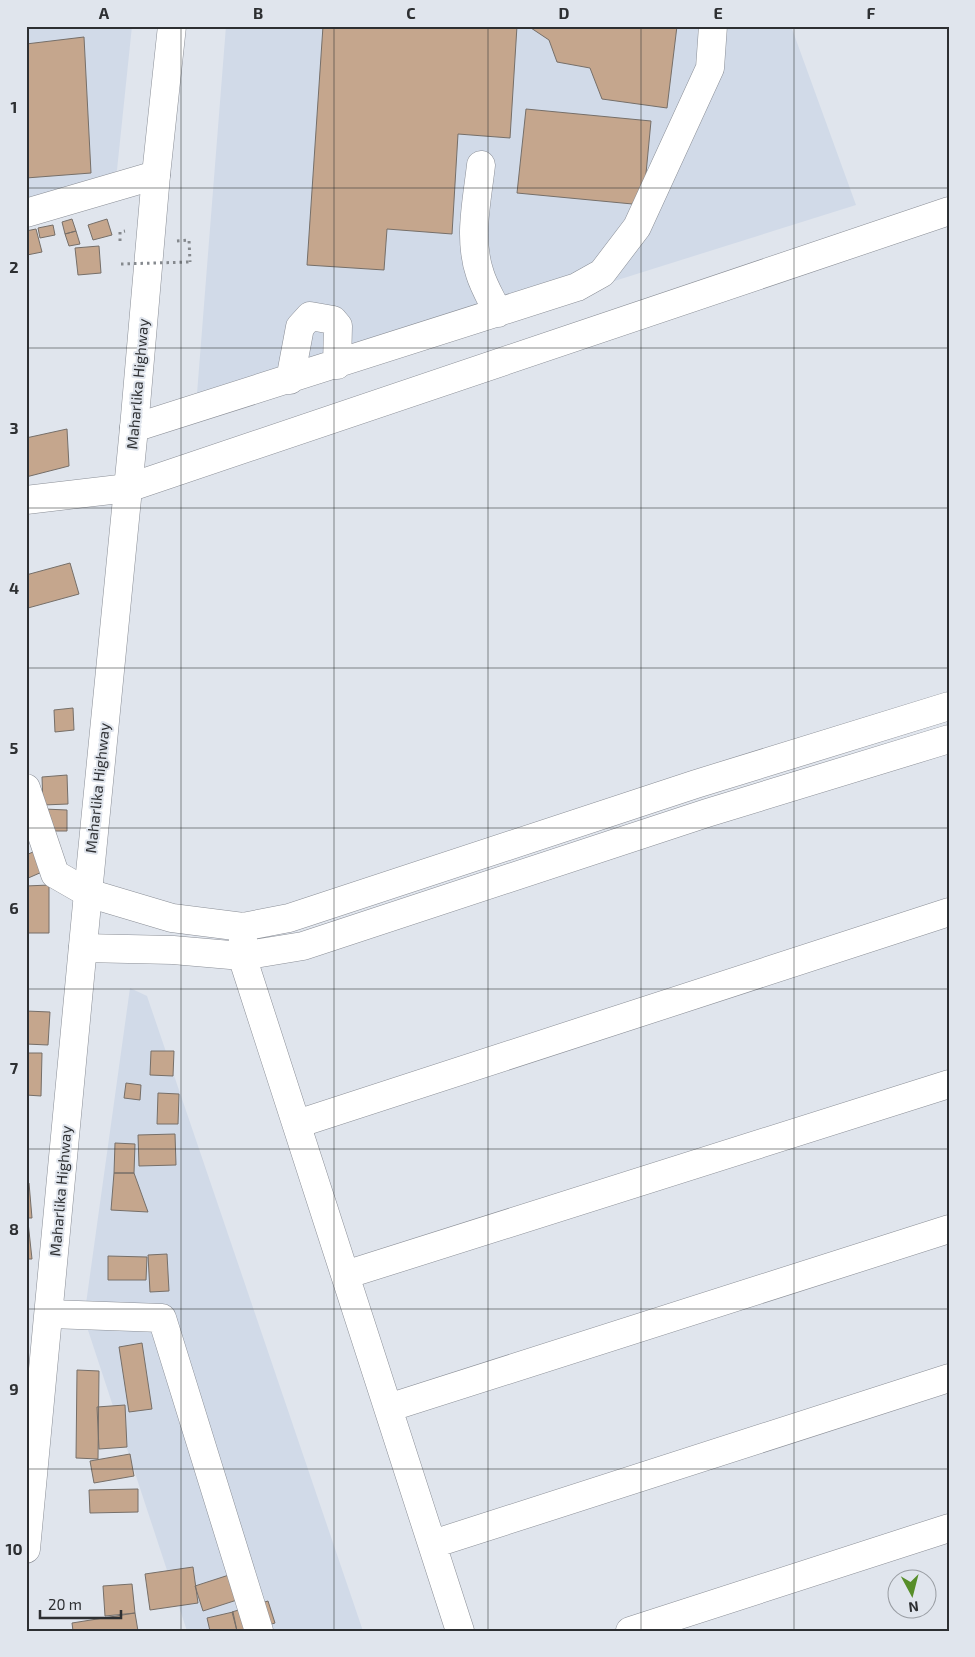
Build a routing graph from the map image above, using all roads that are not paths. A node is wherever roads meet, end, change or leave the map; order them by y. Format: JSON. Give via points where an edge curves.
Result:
{"nodes":[{"id":1,"x":172,"y":26,"type":"edge"},
{"id":2,"x":713,"y":26,"type":"edge"},
{"id":3,"x":481,"y":165,"type":"dead end"},
{"id":4,"x":156,"y":175,"type":"junction"},
{"id":5,"x":949,"y":211,"type":"edge"},
{"id":6,"x":26,"y":213,"type":"edge"},
{"id":7,"x":498,"y":313,"type":"junction"},
{"id":8,"x":337,"y":365,"type":"junction"},
{"id":9,"x":290,"y":380,"type":"junction"},
{"id":10,"x":134,"y":428,"type":"junction"},
{"id":11,"x":128,"y":488,"type":"junction"},
{"id":12,"x":26,"y":500,"type":"edge"},
{"id":13,"x":949,"y":706,"type":"edge"},
{"id":14,"x":949,"y":739,"type":"edge"},
{"id":15,"x":26,"y":788,"type":"edge"},
{"id":16,"x":88,"y":893,"type":"junction"},
{"id":17,"x":949,"y":912,"type":"edge"},
{"id":18,"x":243,"y":927,"type":"junction"},
{"id":19,"x":83,"y":948,"type":"junction"},
{"id":20,"x":242,"y":956,"type":"junction"},
{"id":21,"x":949,"y":1084,"type":"edge"},
{"id":22,"x":296,"y":1124,"type":"junction"},
{"id":23,"x":949,"y":1229,"type":"edge"},
{"id":24,"x":345,"y":1275,"type":"junction"},
{"id":25,"x":50,"y":1314,"type":"junction"},
{"id":26,"x":949,"y":1378,"type":"edge"},
{"id":27,"x":388,"y":1408,"type":"junction"},
{"id":28,"x":949,"y":1528,"type":"edge"},
{"id":29,"x":432,"y":1544,"type":"junction"},
{"id":30,"x":26,"y":1549,"type":"edge"},
{"id":31,"x":259,"y":1631,"type":"edge"},
{"id":32,"x":460,"y":1631,"type":"edge"},
{"id":33,"x":630,"y":1631,"type":"edge"}],
"edges":[{"from":1,"to":4,"type":"main road","name":"Maharlika Highway"},
{"from":2,"to":7,"type":"main road","via":[[710,68],[637,227],[602,273],[578,288]]},
{"from":3,"to":7,"type":"main road","via":[[474,250],[480,275]]},
{"from":4,"to":6,"type":"main road"},
{"from":4,"to":10,"type":"main road","name":"Maharlika Highway"},
{"from":5,"to":11,"type":"main road"},
{"from":7,"to":8,"type":"main road"},
{"from":8,"to":9,"type":"main road"},
{"from":8,"to":9,"type":"main road","via":[[338,326],[333,320],[310,316],[300,327]]},
{"from":9,"to":10,"type":"main road"},
{"from":10,"to":11,"type":"main road","name":"Maharlika Highway"},
{"from":11,"to":12,"type":"main road"},
{"from":11,"to":16,"type":"main road","name":"Maharlika Highway"},
{"from":13,"to":18,"type":"main road","via":[[696,784],[289,918]]},
{"from":14,"to":20,"type":"main road","via":[[707,813],[303,946]]},
{"from":15,"to":16,"type":"main road","via":[[55,874]]},
{"from":16,"to":18,"type":"main road","via":[[172,918]]},
{"from":16,"to":19,"type":"main road","name":"Maharlika Highway"},
{"from":17,"to":22,"type":"main road"},
{"from":18,"to":20,"type":"main road"},
{"from":19,"to":20,"type":"main road","via":[[173,950]]},
{"from":19,"to":25,"type":"main road","name":"Maharlika Highway"},
{"from":20,"to":22,"type":"main road"},
{"from":21,"to":24,"type":"main road"},
{"from":22,"to":24,"type":"main road"},
{"from":23,"to":27,"type":"main road"},
{"from":24,"to":27,"type":"main road"},
{"from":25,"to":30,"type":"main road","name":"Maharlika Highway"},
{"from":25,"to":31,"type":"main road","via":[[162,1318]]},
{"from":26,"to":29,"type":"main road"},
{"from":27,"to":29,"type":"main road"},
{"from":28,"to":33,"type":"main road"},
{"from":29,"to":32,"type":"main road"}]}
